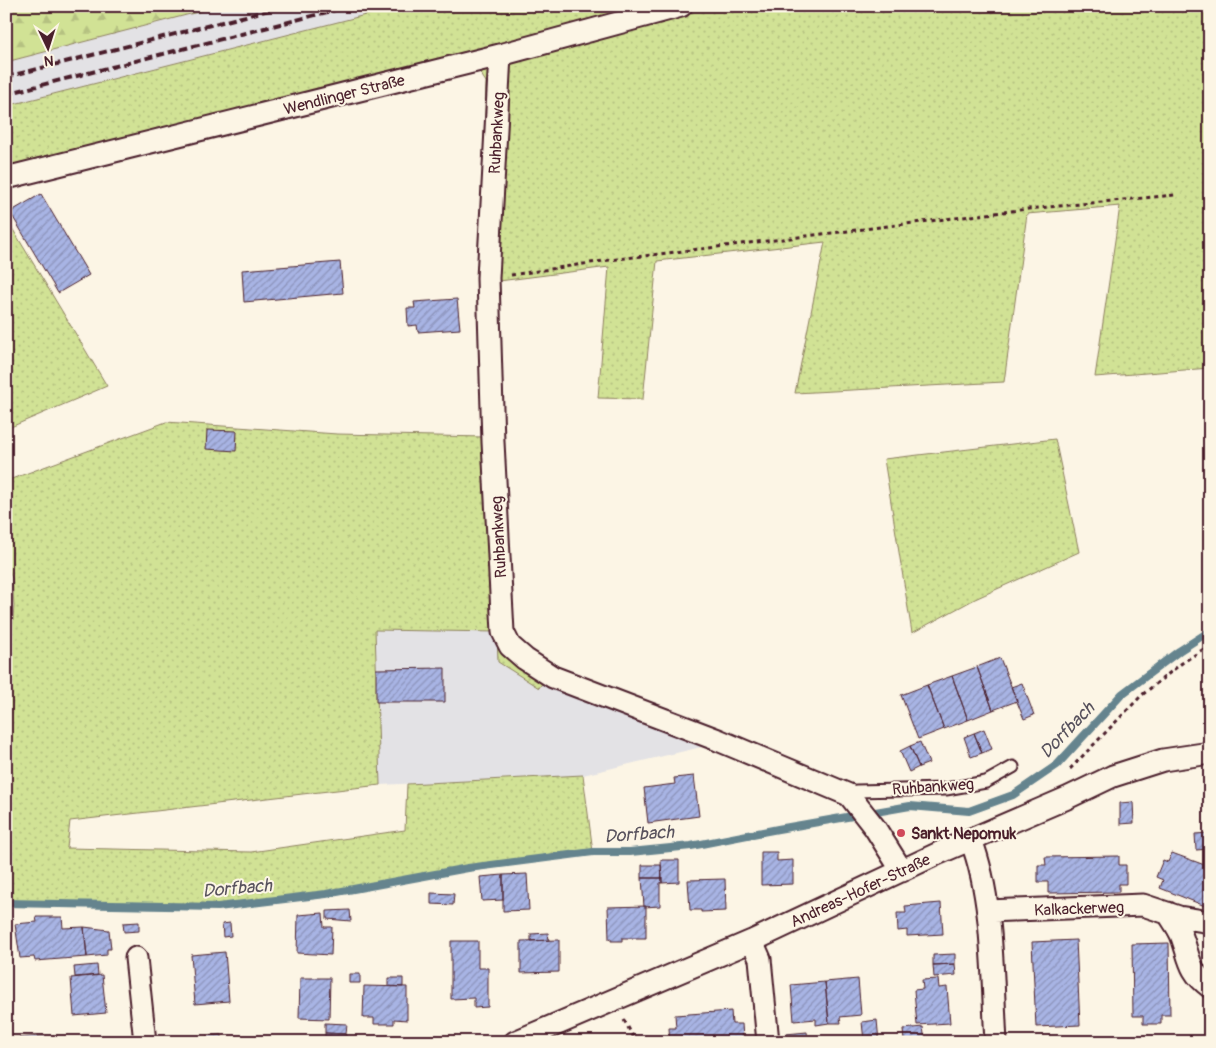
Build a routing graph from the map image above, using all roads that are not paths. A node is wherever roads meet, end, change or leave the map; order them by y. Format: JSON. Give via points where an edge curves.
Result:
{"nodes":[{"id":1,"x":681,"y":6,"type":"edge"},
{"id":2,"x":500,"y":55,"type":"junction"},
{"id":3,"x":6,"y":178,"type":"edge"},
{"id":4,"x":1210,"y":753,"type":"edge"},
{"id":5,"x":1013,"y":767,"type":"dead end"},
{"id":6,"x":852,"y":798,"type":"junction"},
{"id":7,"x":971,"y":840,"type":"junction"},
{"id":8,"x":902,"y":871,"type":"junction"},
{"id":9,"x":988,"y":911,"type":"junction"},
{"id":10,"x":1168,"y":913,"type":"junction"},
{"id":11,"x":1210,"y":922,"type":"edge"},
{"id":12,"x":752,"y":942,"type":"junction"},
{"id":13,"x":136,"y":958,"type":"dead end"},
{"id":14,"x":1210,"y":987,"type":"edge"},
{"id":15,"x":145,"y":1042,"type":"edge"},
{"id":16,"x":515,"y":1042,"type":"edge"},
{"id":17,"x":768,"y":1042,"type":"edge"},
{"id":18,"x":996,"y":1042,"type":"edge"}],
"edges":[{"from":1,"to":2,"type":"street","name":"Wendlinger Straße"},
{"from":2,"to":3,"type":"street","name":"Wendlinger Straße"},
{"from":2,"to":6,"type":"street","name":"Ruhbankweg","via":[[488,278],[503,632],[510,646],[553,677],[718,740]]},
{"from":4,"to":7,"type":"street","name":"Andreas-Hofer-Straße","via":[[1155,763],[1113,776]]},
{"from":5,"to":6,"type":"lane","name":"Ruhbankweg","via":[[986,782],[946,788],[856,791]]},
{"from":6,"to":8,"type":"street","name":"Ruhbankweg"},
{"from":7,"to":8,"type":"street","name":"Andreas-Hofer-Straße"},
{"from":7,"to":9,"type":"street","via":[[980,862]]},
{"from":8,"to":12,"type":"street","name":"Andreas-Hofer-Straße"},
{"from":9,"to":10,"type":"street","name":"Kalkackerweg","via":[[1143,905]]},
{"from":9,"to":18,"type":"street"},
{"from":10,"to":11,"type":"street","name":"Kalkackerweg"},
{"from":10,"to":14,"type":"street","via":[[1181,935],[1198,978]]},
{"from":12,"to":16,"type":"street","name":"Andreas-Hofer-Straße"},
{"from":12,"to":17,"type":"street","via":[[760,959]]},
{"from":13,"to":15,"type":"street"}]}
